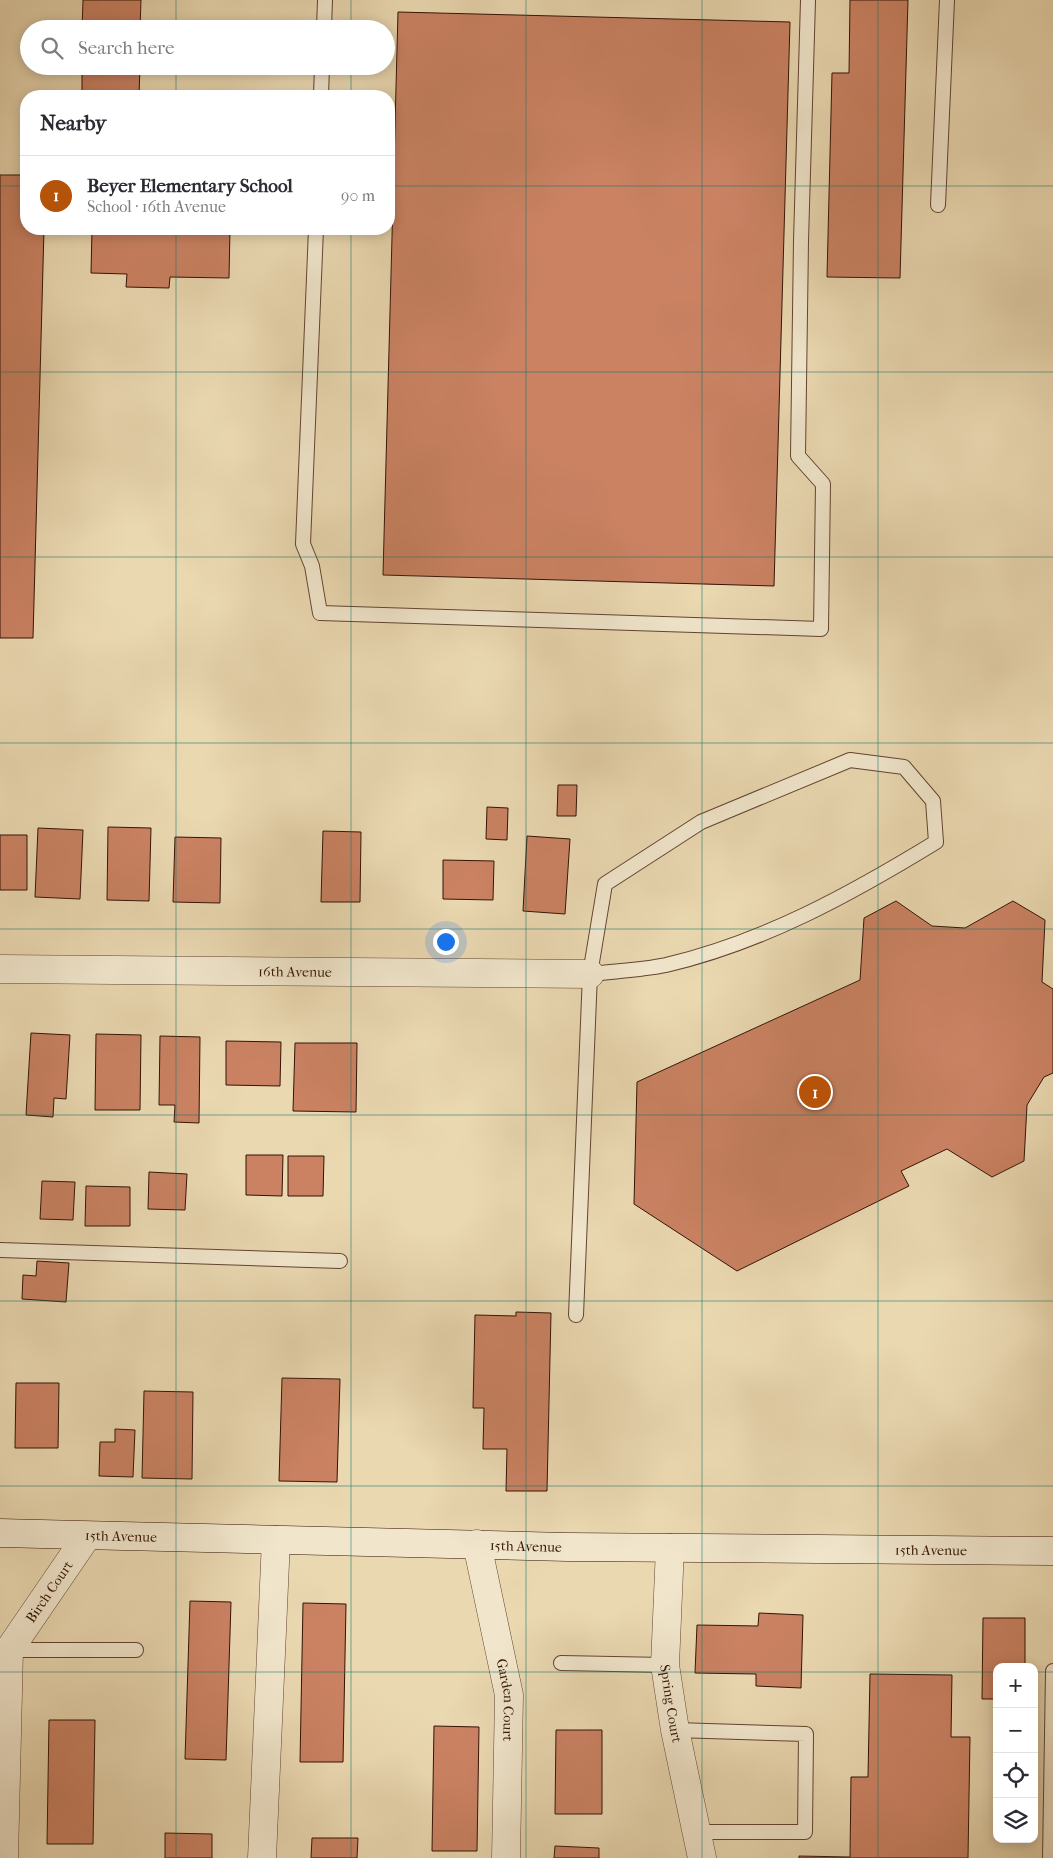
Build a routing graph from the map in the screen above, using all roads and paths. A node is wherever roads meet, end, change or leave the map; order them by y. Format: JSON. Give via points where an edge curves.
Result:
{"nodes":[{"id":1,"x":325,"y":0,"type":"edge"},
{"id":2,"x":808,"y":0,"type":"edge"},
{"id":3,"x":947,"y":0,"type":"edge"},
{"id":4,"x":324,"y":20,"type":"edge"},
{"id":5,"x":322,"y":75,"type":"edge"},
{"id":6,"x":321,"y":90,"type":"edge"},
{"id":7,"x":938,"y":205,"type":"dead end"},
{"id":8,"x":316,"y":235,"type":"edge"},
{"id":9,"x":0,"y":969,"type":"edge"},
{"id":10,"x":590,"y":974,"type":"junction"},
{"id":11,"x":0,"y":1250,"type":"edge"},
{"id":12,"x":340,"y":1261,"type":"dead end"},
{"id":13,"x":576,"y":1315,"type":"dead end"},
{"id":14,"x":0,"y":1533,"type":"edge"},
{"id":15,"x":87,"y":1536,"type":"junction"},
{"id":16,"x":276,"y":1540,"type":"junction"},
{"id":17,"x":477,"y":1544,"type":"junction"},
{"id":18,"x":670,"y":1548,"type":"junction"},
{"id":19,"x":1053,"y":1551,"type":"edge"},
{"id":20,"x":5,"y":1650,"type":"edge"},
{"id":21,"x":136,"y":1650,"type":"dead end"},
{"id":22,"x":561,"y":1663,"type":"dead end"},
{"id":23,"x":665,"y":1665,"type":"junction"},
{"id":24,"x":1053,"y":1671,"type":"edge"},
{"id":25,"x":675,"y":1730,"type":"junction"},
{"id":26,"x":699,"y":1845,"type":"edge"},
{"id":27,"x":4,"y":1858,"type":"edge"},
{"id":28,"x":262,"y":1858,"type":"edge"},
{"id":29,"x":506,"y":1858,"type":"edge"},
{"id":30,"x":1050,"y":1858,"type":"edge"}],
"edges":[{"from":1,"to":4,"type":"lane"},
{"from":2,"to":8,"type":"lane","via":[[798,456],[823,484],[820,629],[320,613],[312,566],[303,544]]},
{"from":3,"to":7,"type":"lane"},
{"from":5,"to":6,"type":"lane"},
{"from":9,"to":10,"type":"street","name":"16th Avenue"},
{"from":10,"to":10,"type":"lane","via":[[605,884],[701,822],[850,760],[904,767],[933,801],[936,842],[864,886],[754,939],[665,965]]},
{"from":10,"to":13,"type":"lane"},
{"from":11,"to":12,"type":"lane"},
{"from":14,"to":15,"type":"street","name":"15th Avenue"},
{"from":15,"to":16,"type":"street","name":"15th Avenue"},
{"from":15,"to":20,"type":"street","name":"Birch Court"},
{"from":16,"to":17,"type":"street","name":"15th Avenue"},
{"from":16,"to":28,"type":"street"},
{"from":17,"to":18,"type":"street","name":"15th Avenue"},
{"from":17,"to":29,"type":"street","name":"Garden Court","via":[[509,1694]]},
{"from":18,"to":19,"type":"street","name":"15th Avenue"},
{"from":18,"to":23,"type":"street","name":"Spring Court"},
{"from":20,"to":21,"type":"lane"},
{"from":20,"to":27,"type":"street"},
{"from":22,"to":23,"type":"lane"},
{"from":23,"to":25,"type":"street","name":"Spring Court"},
{"from":24,"to":30,"type":"lane"},
{"from":25,"to":26,"type":"street","name":"Spring Court"},
{"from":25,"to":26,"type":"lane","via":[[806,1734],[805,1832]]}]}
